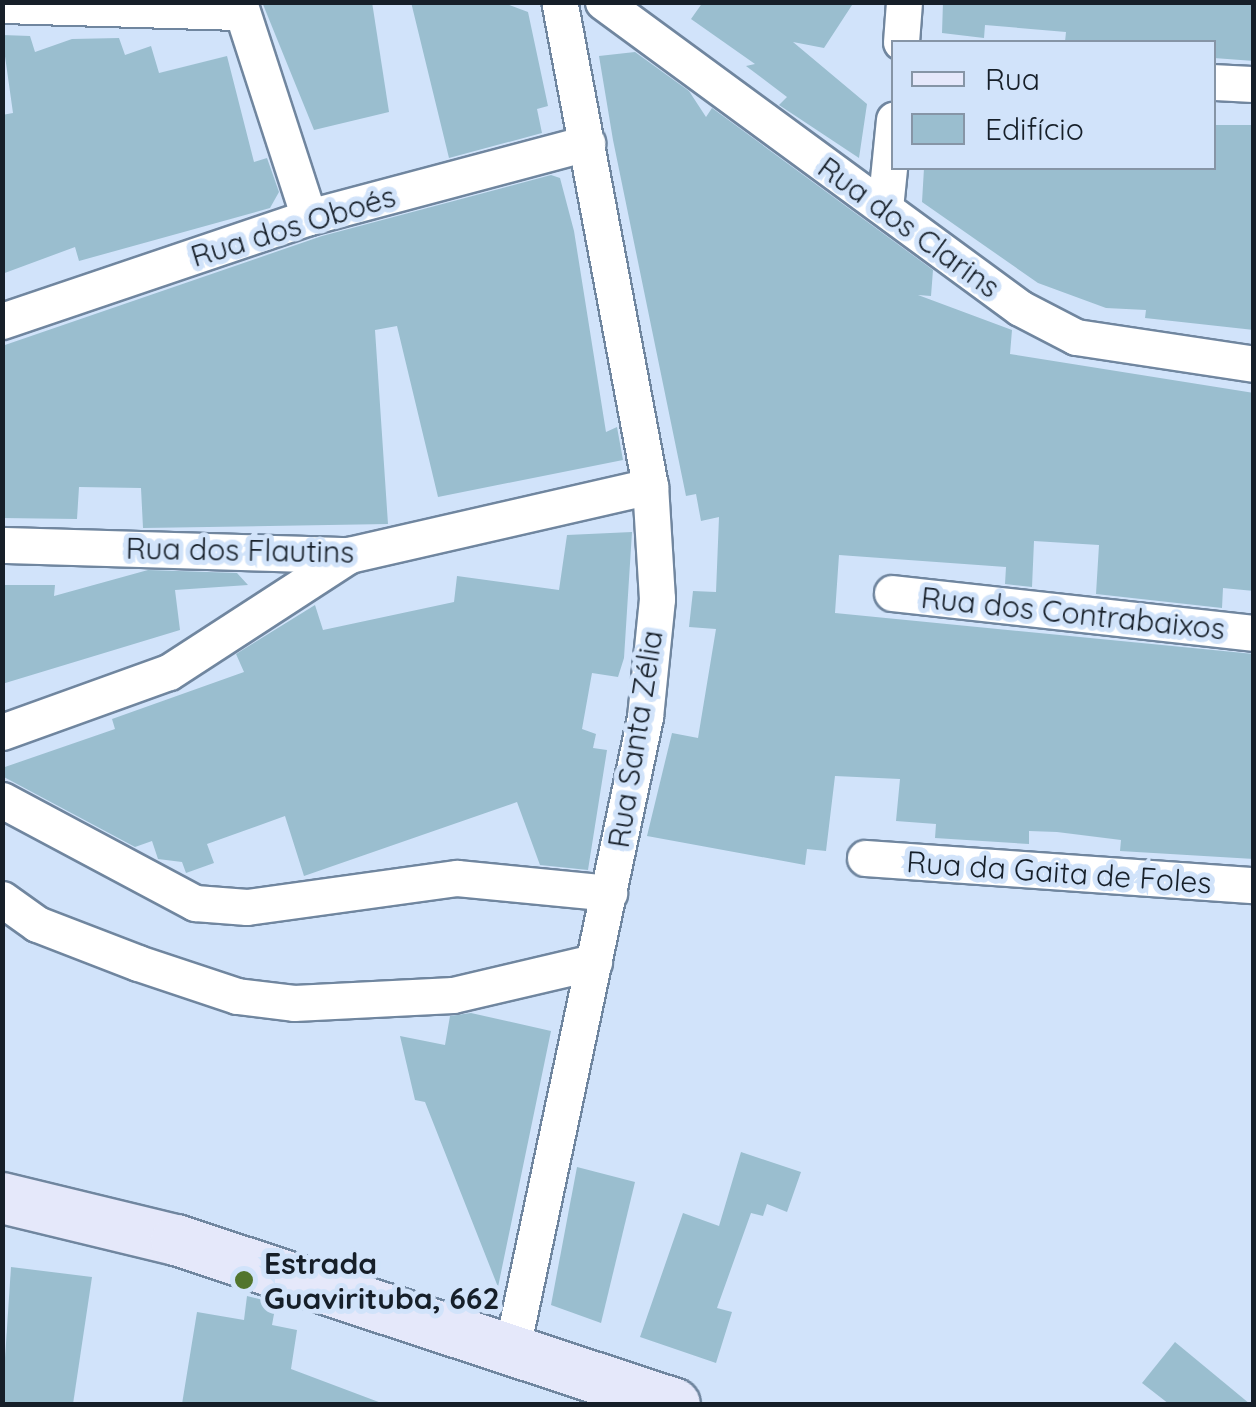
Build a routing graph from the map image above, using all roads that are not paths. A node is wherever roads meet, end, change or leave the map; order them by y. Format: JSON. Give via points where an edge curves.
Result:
{"nodes":[{"id":1,"x":559,"y":2,"type":"edge"},
{"id":2,"x":602,"y":2,"type":"edge"},
{"id":3,"x":904,"y":2,"type":"edge"},
{"id":4,"x":39,"y":4,"type":"edge"},
{"id":5,"x":2,"y":5,"type":"edge"},
{"id":6,"x":240,"y":8,"type":"edge"},
{"id":7,"x":901,"y":40,"type":"edge"},
{"id":8,"x":1216,"y":82,"type":"edge"},
{"id":9,"x":1254,"y":84,"type":"edge"},
{"id":10,"x":588,"y":143,"type":"junction"},
{"id":11,"x":891,"y":146,"type":"edge"},
{"id":12,"x":884,"y":208,"type":"junction"},
{"id":13,"x":309,"y":217,"type":"junction"},
{"id":14,"x":2,"y":321,"type":"edge"},
{"id":15,"x":1254,"y":364,"type":"edge"},
{"id":16,"x":650,"y":486,"type":"junction"},
{"id":17,"x":2,"y":545,"type":"edge"},
{"id":18,"x":349,"y":555,"type":"junction"},
{"id":19,"x":892,"y":593,"type":"dead end"},
{"id":20,"x":1254,"y":633,"type":"edge"},
{"id":21,"x":3,"y":732,"type":"edge"},
{"id":22,"x":2,"y":800,"type":"edge"},
{"id":23,"x":864,"y":858,"type":"dead end"},
{"id":24,"x":1254,"y":885,"type":"edge"},
{"id":25,"x":609,"y":893,"type":"junction"},
{"id":26,"x":2,"y":899,"type":"edge"},
{"id":27,"x":594,"y":962,"type":"junction"},
{"id":28,"x":2,"y":1198,"type":"edge"},
{"id":29,"x":511,"y":1353,"type":"junction"},
{"id":30,"x":675,"y":1404,"type":"edge"}],
"edges":[{"from":1,"to":10,"type":"street","name":"Rua Santa Zélia"},
{"from":2,"to":12,"type":"street","name":"Rua dos Clarins"},
{"from":3,"to":7,"type":"street"},
{"from":4,"to":5,"type":"street"},
{"from":4,"to":6,"type":"street"},
{"from":6,"to":13,"type":"street"},
{"from":8,"to":9,"type":"street"},
{"from":10,"to":13,"type":"street","name":"Rua dos Oboés"},
{"from":10,"to":16,"type":"street","name":"Rua Santa Zélia"},
{"from":11,"to":12,"type":"street"},
{"from":12,"to":15,"type":"street","name":"Rua dos Clarins","via":[[1020,308],[1076,337]]},
{"from":13,"to":14,"type":"street","name":"Rua dos Oboés"},
{"from":16,"to":18,"type":"street","name":"Rua dos Flautins"},
{"from":16,"to":25,"type":"street","name":"Rua Santa Zélia","via":[[658,599]]},
{"from":17,"to":18,"type":"street","name":"Rua dos Flautins"},
{"from":18,"to":21,"type":"street","via":[[169,672]]},
{"from":19,"to":20,"type":"street","name":"Rua dos Contrabaixos"},
{"from":22,"to":25,"type":"street","via":[[194,902],[247,907],[457,878]]},
{"from":23,"to":24,"type":"street","name":"Rua da Gaita de Foles"},
{"from":25,"to":27,"type":"street","name":"Rua Santa Zélia"},
{"from":26,"to":27,"type":"street","via":[[76,940],[275,1001],[454,994]]},
{"from":27,"to":29,"type":"street","name":"Rua Santa Zélia"},
{"from":28,"to":29,"type":"street","via":[[176,1240]]},
{"from":29,"to":30,"type":"street"}]}
